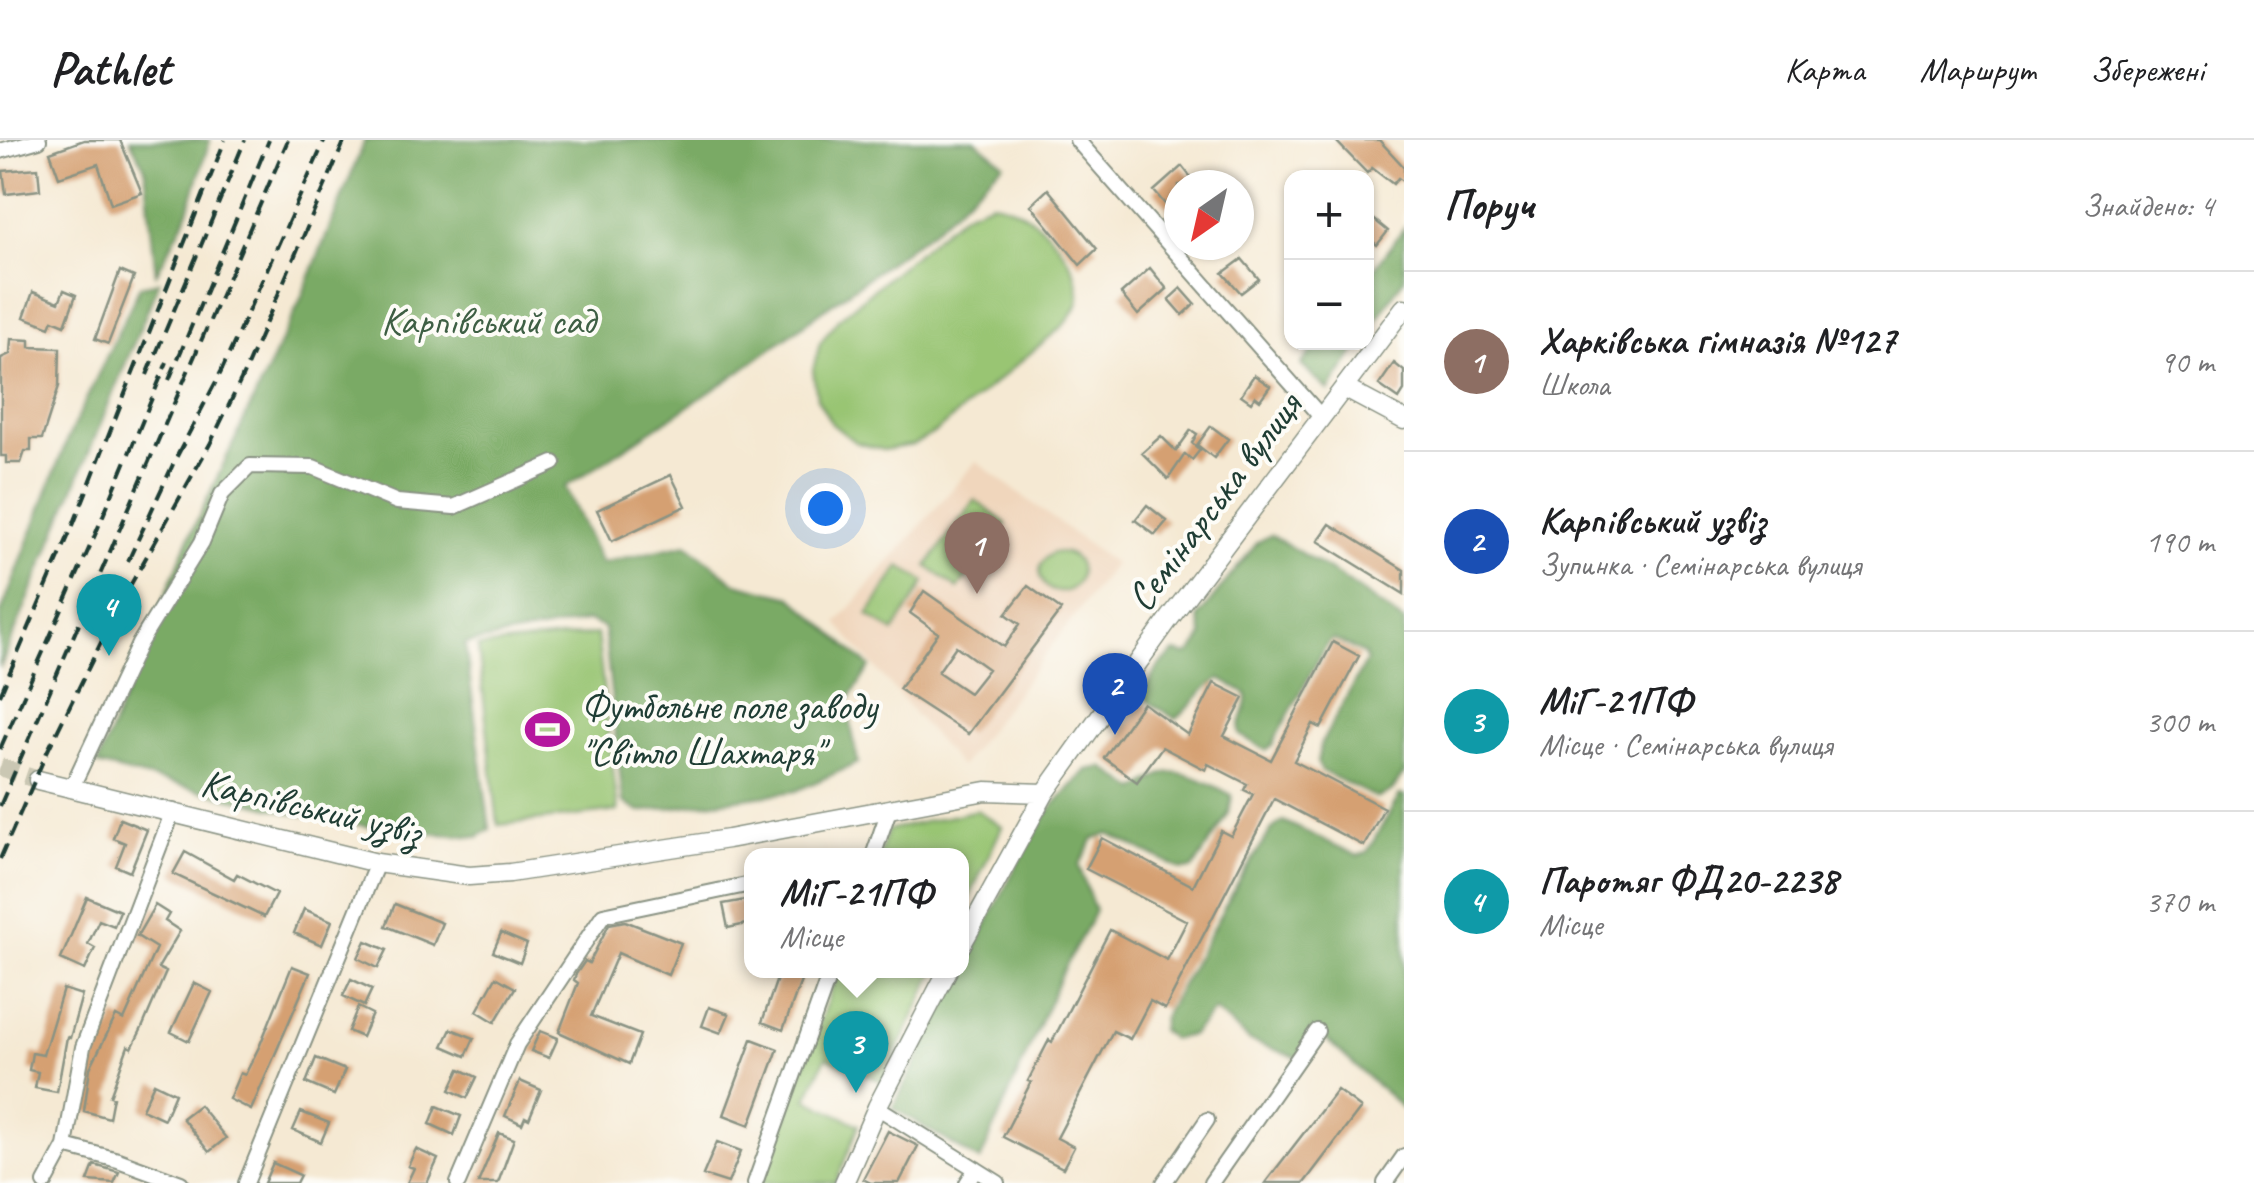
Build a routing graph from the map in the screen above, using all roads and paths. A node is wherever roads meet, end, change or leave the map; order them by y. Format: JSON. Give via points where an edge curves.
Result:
{"nodes":[{"id":1,"x":39,"y":140,"type":"edge"},
{"id":2,"x":1076,"y":140,"type":"edge"},
{"id":3,"x":0,"y":152,"type":"edge"},
{"id":4,"x":1404,"y":308,"type":"edge"},
{"id":5,"x":1344,"y":388,"type":"junction"},
{"id":6,"x":1322,"y":418,"type":"junction"},
{"id":7,"x":1404,"y":420,"type":"edge"},
{"id":8,"x":554,"y":463,"type":"dead end"},
{"id":9,"x":38,"y":780,"type":"tunnel mouth"},
{"id":10,"x":71,"y":789,"type":"junction"},
{"id":11,"x":1045,"y":793,"type":"junction"},
{"id":12,"x":890,"y":810,"type":"junction"},
{"id":13,"x":173,"y":812,"type":"junction"},
{"id":14,"x":876,"y":848,"type":"edge"},
{"id":15,"x":377,"y":862,"type":"junction"},
{"id":16,"x":744,"y":885,"type":"edge"},
{"id":17,"x":969,"y":931,"type":"edge"},
{"id":18,"x":828,"y":978,"type":"edge"},
{"id":19,"x":944,"y":978,"type":"edge"},
{"id":20,"x":1317,"y":1031,"type":"dead end"},
{"id":21,"x":877,"y":1107,"type":"junction"},
{"id":22,"x":1207,"y":1120,"type":"dead end"},
{"id":23,"x":65,"y":1146,"type":"junction"},
{"id":24,"x":1404,"y":1156,"type":"edge"},
{"id":25,"x":976,"y":1169,"type":"junction"},
{"id":26,"x":45,"y":1183,"type":"edge"},
{"id":27,"x":181,"y":1183,"type":"edge"},
{"id":28,"x":246,"y":1183,"type":"edge"},
{"id":29,"x":458,"y":1183,"type":"edge"},
{"id":30,"x":755,"y":1183,"type":"edge"},
{"id":31,"x":844,"y":1183,"type":"edge"},
{"id":32,"x":968,"y":1183,"type":"edge"},
{"id":33,"x":998,"y":1183,"type":"edge"},
{"id":34,"x":1164,"y":1183,"type":"edge"},
{"id":35,"x":1210,"y":1183,"type":"edge"},
{"id":36,"x":1385,"y":1183,"type":"edge"}],
"edges":[{"from":1,"to":3,"type":"street"},
{"from":2,"to":6,"type":"street"},
{"from":4,"to":5,"type":"main road","name":"Семінарська вулиця"},
{"from":5,"to":6,"type":"main road","name":"Семінарська вулиця"},
{"from":5,"to":7,"type":"main road"},
{"from":6,"to":11,"type":"main road","name":"Семінарська вулиця"},
{"from":8,"to":10,"type":"street","via":[[454,507],[397,502],[313,468],[250,466],[222,494],[202,542],[139,644]]},
{"from":9,"to":10,"type":"main road","name":"Карпівський узвіз"},
{"from":10,"to":13,"type":"main road","name":"Карпівський узвіз"},
{"from":11,"to":12,"type":"main road","name":"Карпівський узвіз","via":[[986,790]]},
{"from":11,"to":17,"type":"main road","name":"Семінарська вулиця"},
{"from":12,"to":14,"type":"street"},
{"from":12,"to":15,"type":"main road","name":"Карпівський узвіз","via":[[510,873],[469,876]]},
{"from":13,"to":15,"type":"main road","name":"Карпівський узвіз"},
{"from":13,"to":23,"type":"street","via":[[83,1048]]},
{"from":15,"to":28,"type":"street"},
{"from":16,"to":29,"type":"street","via":[[603,914],[518,1044]]},
{"from":18,"to":30,"type":"street"},
{"from":19,"to":21,"type":"main road"},
{"from":20,"to":35,"type":"street"},
{"from":21,"to":25,"type":"street"},
{"from":21,"to":31,"type":"main road"},
{"from":22,"to":34,"type":"street"},
{"from":23,"to":26,"type":"street"},
{"from":23,"to":27,"type":"street"},
{"from":24,"to":36,"type":"street"},
{"from":25,"to":32,"type":"street"},
{"from":25,"to":33,"type":"street"}]}
